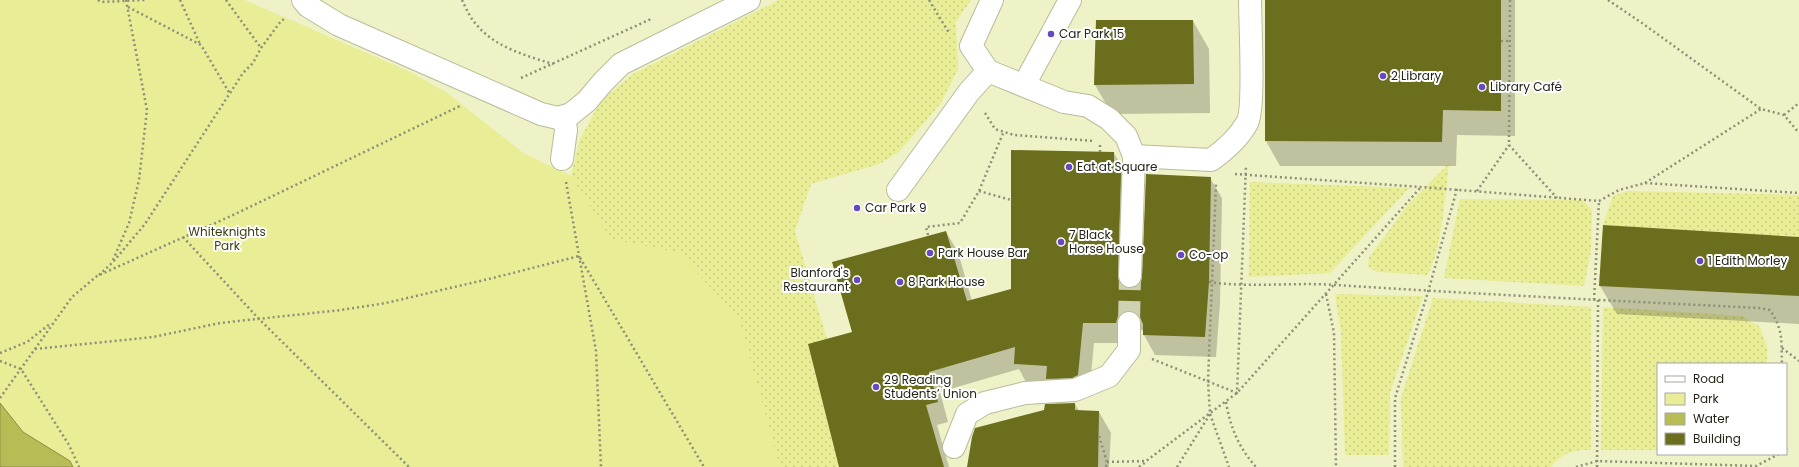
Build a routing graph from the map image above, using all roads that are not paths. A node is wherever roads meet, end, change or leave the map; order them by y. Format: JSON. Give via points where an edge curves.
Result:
{"nodes":[{"id":1,"x":749,"y":0,"type":"edge"},
{"id":2,"x":992,"y":0,"type":"edge"},
{"id":3,"x":1070,"y":0,"type":"edge"},
{"id":4,"x":1233,"y":0,"type":"edge"},
{"id":5,"x":1250,"y":0,"type":"edge"},
{"id":6,"x":305,"y":3,"type":"edge"},
{"id":7,"x":988,"y":71,"type":"junction"},
{"id":8,"x":1024,"y":85,"type":"junction"},
{"id":9,"x":564,"y":118,"type":"junction"},
{"id":10,"x":1134,"y":156,"type":"junction"},
{"id":11,"x":562,"y":159,"type":"road end"},
{"id":12,"x":898,"y":190,"type":"dead end"},
{"id":13,"x":1130,"y":276,"type":"tunnel mouth"},
{"id":14,"x":1129,"y":323,"type":"tunnel mouth"},
{"id":15,"x":954,"y":447,"type":"dead end"}],
"edges":[{"from":1,"to":9,"type":"street","via":[[621,64],[587,101]]},
{"from":2,"to":7,"type":"street","via":[[971,46]]},
{"from":3,"to":8,"type":"street"},
{"from":4,"to":5,"type":"street"},
{"from":5,"to":10,"type":"street","via":[[1248,122],[1231,145],[1211,160]]},
{"from":6,"to":9,"type":"street","via":[[339,25],[541,114]]},
{"from":7,"to":8,"type":"street"},
{"from":7,"to":12,"type":"street"},
{"from":8,"to":10,"type":"street","via":[[1064,102],[1088,106],[1109,119],[1126,136]]},
{"from":9,"to":11,"type":"street","via":[[566,130]]},
{"from":10,"to":13,"type":"street"},
{"from":14,"to":15,"type":"street","via":[[1129,350],[1109,376],[1075,390],[1025,393],[985,403],[967,414]]}]}
